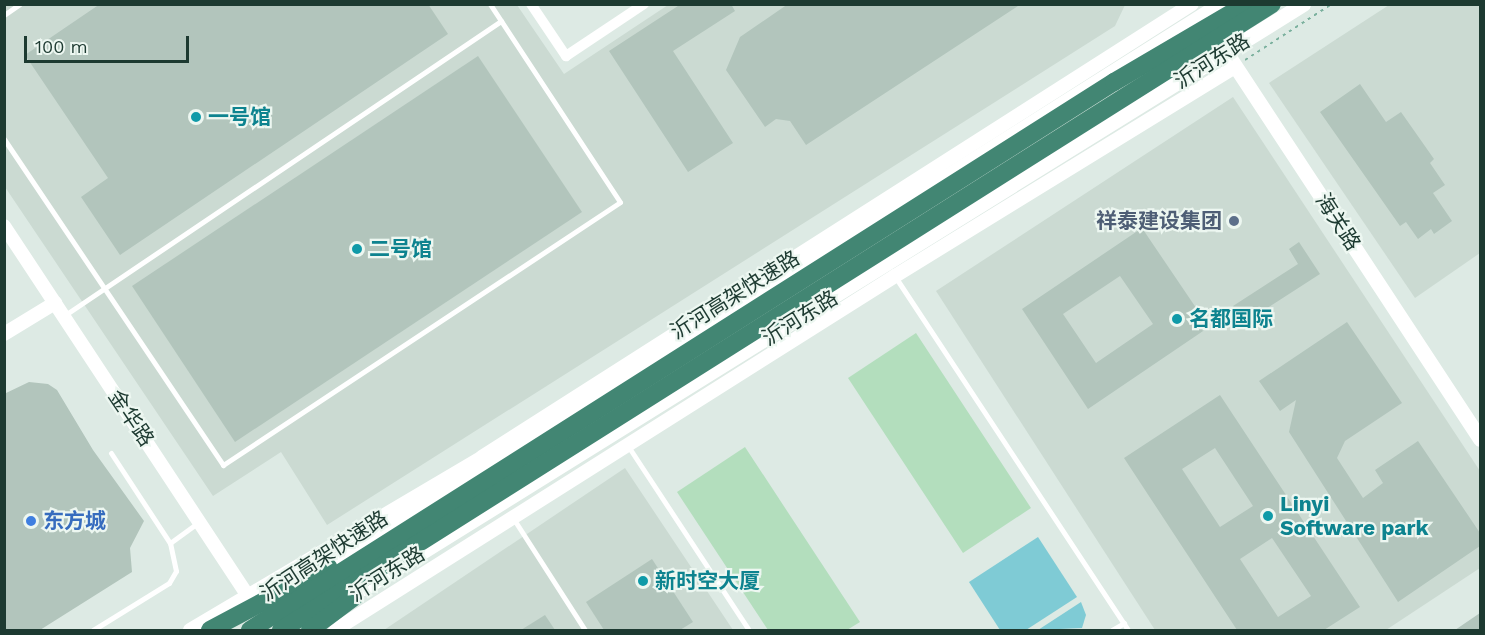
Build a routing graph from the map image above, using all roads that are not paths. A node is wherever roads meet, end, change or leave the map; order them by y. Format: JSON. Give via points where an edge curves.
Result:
{"nodes":[{"id":1,"x":20,"y":4,"type":"edge"},
{"id":2,"x":490,"y":4,"type":"edge"},
{"id":3,"x":531,"y":4,"type":"edge"},
{"id":4,"x":644,"y":4,"type":"edge"},
{"id":5,"x":1220,"y":4,"type":"edge"},
{"id":6,"x":1247,"y":4,"type":"edge"},
{"id":7,"x":1272,"y":4,"type":"edge"},
{"id":8,"x":1303,"y":4,"type":"edge"},
{"id":9,"x":1196,"y":8,"type":"edge"},
{"id":10,"x":4,"y":15,"type":"edge"},
{"id":11,"x":501,"y":21,"type":"junction"},
{"id":12,"x":1227,"y":53,"type":"junction"},
{"id":13,"x":1235,"y":67,"type":"junction"},
{"id":14,"x":4,"y":139,"type":"edge"},
{"id":15,"x":4,"y":226,"type":"edge"},
{"id":16,"x":895,"y":276,"type":"junction"},
{"id":17,"x":105,"y":289,"type":"junction"},
{"id":18,"x":55,"y":303,"type":"junction"},
{"id":19,"x":63,"y":316,"type":"junction"},
{"id":20,"x":4,"y":334,"type":"edge"},
{"id":21,"x":539,"y":433,"type":"junction"},
{"id":22,"x":1480,"y":439,"type":"edge"},
{"id":23,"x":508,"y":440,"type":"junction"},
{"id":24,"x":627,"y":444,"type":"junction"},
{"id":25,"x":111,"y":453,"type":"dead end"},
{"id":26,"x":439,"y":509,"type":"junction"},
{"id":27,"x":513,"y":518,"type":"junction"},
{"id":28,"x":200,"y":522,"type":"junction"},
{"id":29,"x":447,"y":526,"type":"junction"},
{"id":30,"x":170,"y":543,"type":"junction"},
{"id":31,"x":249,"y":597,"type":"junction"},
{"id":32,"x":258,"y":610,"type":"junction"},
{"id":33,"x":1124,"y":623,"type":"junction"},
{"id":34,"x":93,"y":630,"type":"edge"},
{"id":35,"x":190,"y":630,"type":"edge"},
{"id":36,"x":210,"y":630,"type":"edge"},
{"id":37,"x":226,"y":630,"type":"edge"},
{"id":38,"x":250,"y":630,"type":"edge"},
{"id":39,"x":270,"y":630,"type":"edge"},
{"id":40,"x":281,"y":630,"type":"edge"},
{"id":41,"x":296,"y":630,"type":"edge"},
{"id":42,"x":310,"y":630,"type":"edge"},
{"id":43,"x":335,"y":630,"type":"edge"},
{"id":44,"x":585,"y":630,"type":"edge"},
{"id":45,"x":749,"y":630,"type":"edge"},
{"id":46,"x":1113,"y":630,"type":"edge"},
{"id":47,"x":1128,"y":630,"type":"edge"}],
"edges":[{"from":1,"to":10,"type":"lane"},
{"from":2,"to":11,"type":"lane"},
{"from":3,"to":4,"type":"street","via":[[566,56]]},
{"from":5,"to":9,"type":"main road","name":"沂河东路"},
{"from":6,"to":26,"type":"highway","name":"沂河高架快速路","via":[[1114,82]]},
{"from":7,"to":29,"type":"highway","name":"沂河高架快速路"},
{"from":8,"to":12,"type":"main road","name":"沂河东路"},
{"from":9,"to":12,"type":"main road","name":"海关路"},
{"from":9,"to":21,"type":"main road","name":"沂河东路"},
{"from":9,"to":23,"type":"street"},
{"from":11,"to":17,"type":"lane"},
{"from":11,"to":17,"type":"lane","via":[[621,202],[223,465]]},
{"from":12,"to":13,"type":"main road","name":"海关路"},
{"from":12,"to":41,"type":"main road","name":"沂河东路"},
{"from":13,"to":16,"type":"street"},
{"from":13,"to":22,"type":"main road","name":"海关路"},
{"from":14,"to":17,"type":"lane"},
{"from":15,"to":18,"type":"street","name":"金华路"},
{"from":16,"to":24,"type":"street"},
{"from":16,"to":33,"type":"lane"},
{"from":17,"to":19,"type":"lane"},
{"from":18,"to":19,"type":"street","name":"金华路"},
{"from":18,"to":20,"type":"street"},
{"from":19,"to":28,"type":"street","name":"金华路"},
{"from":21,"to":23,"type":"main road"},
{"from":21,"to":32,"type":"main road","name":"沂河东路"},
{"from":23,"to":31,"type":"street"},
{"from":24,"to":27,"type":"street"},
{"from":24,"to":45,"type":"lane"},
{"from":25,"to":30,"type":"lane"},
{"from":26,"to":36,"type":"highway"},
{"from":26,"to":38,"type":"highway","name":"沂河高架快速路"},
{"from":27,"to":43,"type":"street"},
{"from":27,"to":44,"type":"lane"},
{"from":28,"to":30,"type":"lane"},
{"from":28,"to":31,"type":"street","name":"金华路"},
{"from":29,"to":40,"type":"highway","name":"沂河高架快速路"},
{"from":29,"to":42,"type":"highway"},
{"from":30,"to":34,"type":"lane","via":[[176,571],[169,583]]},
{"from":31,"to":32,"type":"street","name":"金华路"},
{"from":31,"to":35,"type":"street"},
{"from":32,"to":37,"type":"main road","name":"沂河东路"},
{"from":32,"to":39,"type":"main road"},
{"from":33,"to":46,"type":"lane"},
{"from":33,"to":47,"type":"lane"}]}
